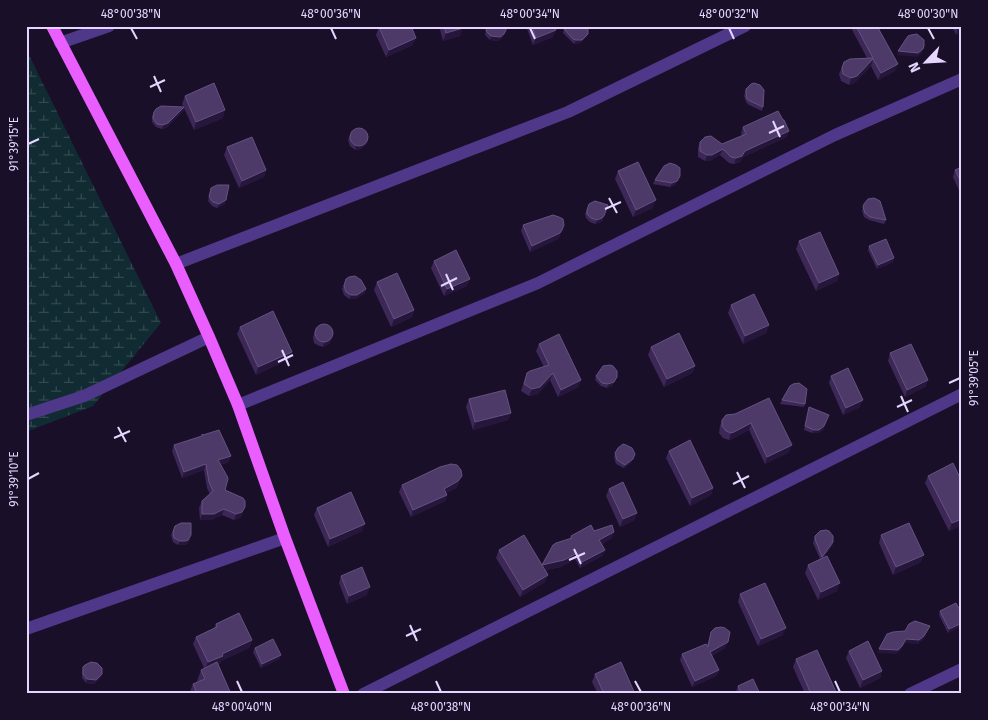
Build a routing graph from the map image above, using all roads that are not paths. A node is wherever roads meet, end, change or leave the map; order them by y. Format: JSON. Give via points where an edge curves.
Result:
{"nodes":[{"id":1,"x":52,"y":26,"type":"edge"},
{"id":2,"x":109,"y":26,"type":"edge"},
{"id":3,"x":745,"y":26,"type":"edge"},
{"id":4,"x":60,"y":43,"type":"junction"},
{"id":5,"x":962,"y":79,"type":"edge"},
{"id":6,"x":176,"y":264,"type":"junction"},
{"id":7,"x":209,"y":337,"type":"junction"},
{"id":8,"x":962,"y":394,"type":"edge"},
{"id":9,"x":238,"y":405,"type":"junction"},
{"id":10,"x":26,"y":415,"type":"edge"},
{"id":11,"x":285,"y":538,"type":"junction"},
{"id":12,"x":26,"y":629,"type":"edge"},
{"id":13,"x":962,"y":669,"type":"edge"},
{"id":14,"x":344,"y":694,"type":"edge"},
{"id":15,"x":363,"y":694,"type":"edge"},
{"id":16,"x":910,"y":694,"type":"edge"}],
"edges":[{"from":1,"to":4,"type":"main road"},
{"from":2,"to":4,"type":"street"},
{"from":3,"to":6,"type":"street","via":[[568,112]]},
{"from":4,"to":6,"type":"main road"},
{"from":5,"to":9,"type":"street","via":[[835,135],[538,283]]},
{"from":6,"to":7,"type":"main road"},
{"from":7,"to":9,"type":"main road"},
{"from":7,"to":10,"type":"street","via":[[84,396]]},
{"from":8,"to":15,"type":"street"},
{"from":9,"to":11,"type":"main road"},
{"from":11,"to":12,"type":"street"},
{"from":11,"to":14,"type":"main road"},
{"from":13,"to":16,"type":"street"}]}
